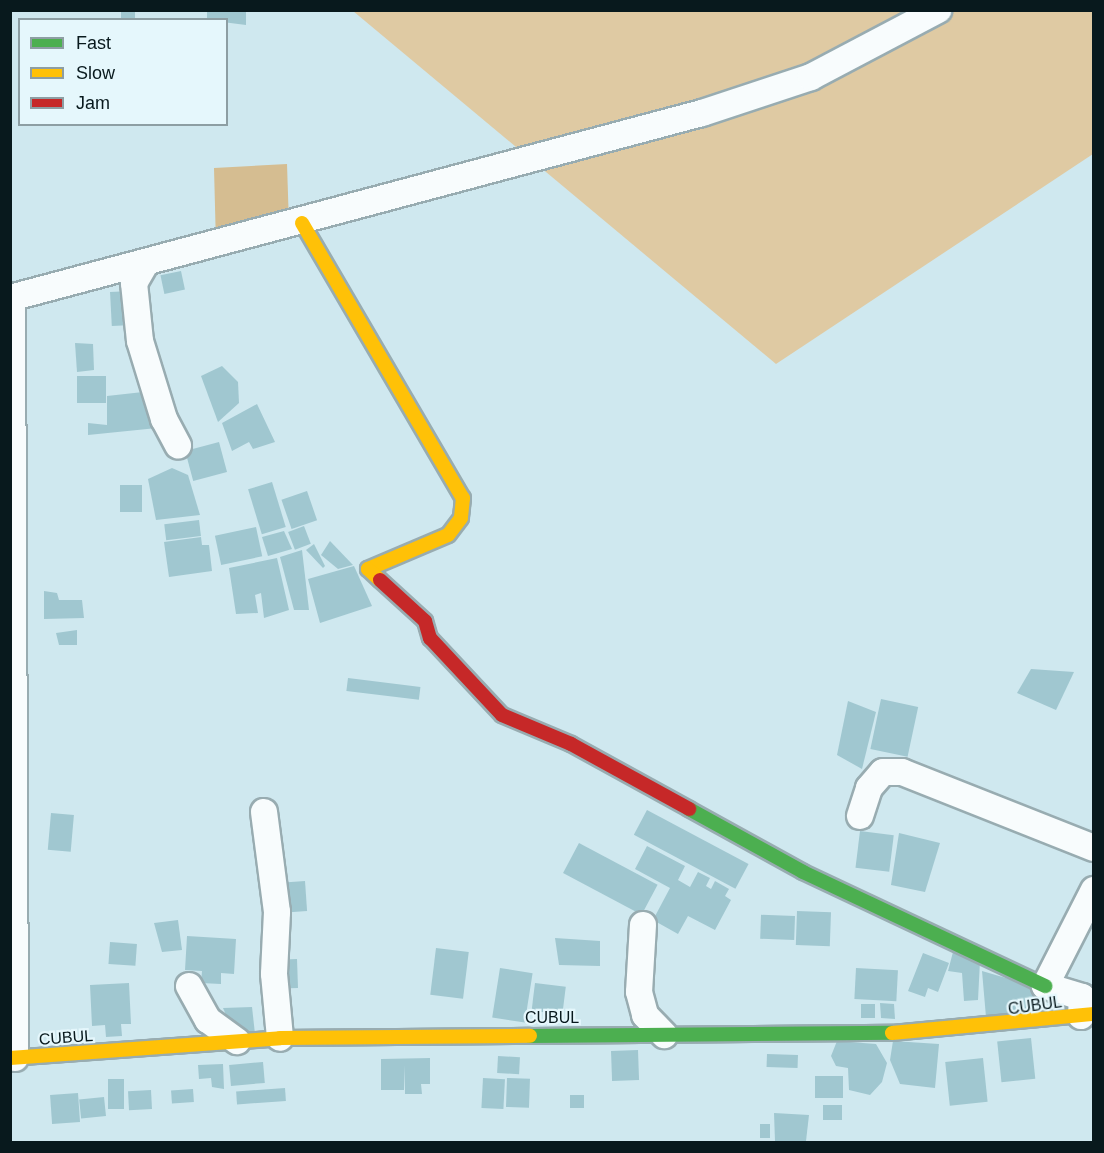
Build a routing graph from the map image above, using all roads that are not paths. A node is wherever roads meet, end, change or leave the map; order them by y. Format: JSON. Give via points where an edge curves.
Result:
{"nodes":[{"id":1,"x":938,"y":10,"type":"edge"},
{"id":2,"x":302,"y":223,"type":"junction"},
{"id":3,"x":144,"y":266,"type":"junction"},
{"id":4,"x":11,"y":298,"type":"edge"},
{"id":5,"x":178,"y":445,"type":"dead end"},
{"id":6,"x":264,"y":812,"type":"dead end"},
{"id":7,"x":860,"y":816,"type":"dead end"},
{"id":8,"x":1094,"y":848,"type":"edge"},
{"id":9,"x":1094,"y":890,"type":"edge"},
{"id":10,"x":643,"y":926,"type":"dead end"},
{"id":11,"x":189,"y":986,"type":"dead end"},
{"id":12,"x":1045,"y":986,"type":"junction"},
{"id":13,"x":1087,"y":1015,"type":"edge"},
{"id":14,"x":664,"y":1035,"type":"junction"},
{"id":15,"x":280,"y":1038,"type":"junction"},
{"id":16,"x":237,"y":1041,"type":"junction"},
{"id":17,"x":13,"y":1058,"type":"edge"}],
"edges":[{"from":1,"to":2,"type":"street","via":[[800,80],[702,113]]},
{"from":2,"to":3,"type":"street"},
{"from":2,"to":12,"type":"street","via":[[463,498],[461,518],[448,535],[368,569],[425,621],[430,638],[502,715],[571,744],[803,872]]},
{"from":3,"to":4,"type":"street"},
{"from":3,"to":5,"type":"street","via":[[134,283],[140,341]]},
{"from":4,"to":17,"type":"street"},
{"from":6,"to":15,"type":"street","via":[[277,912],[274,974]]},
{"from":7,"to":8,"type":"street","via":[[868,788],[882,772],[902,772]]},
{"from":9,"to":12,"type":"street"},
{"from":10,"to":14,"type":"street","via":[[639,992],[645,1015]]},
{"from":11,"to":16,"type":"street","via":[[208,1020]]},
{"from":12,"to":13,"type":"street","via":[[1082,997]]},
{"from":13,"to":14,"type":"street","name":"CUBUL","via":[[998,1027],[887,1033]]},
{"from":14,"to":15,"type":"street","name":"CUBUL"},
{"from":15,"to":16,"type":"street","name":"CUBUL"},
{"from":16,"to":17,"type":"street","name":"CUBUL"}]}
